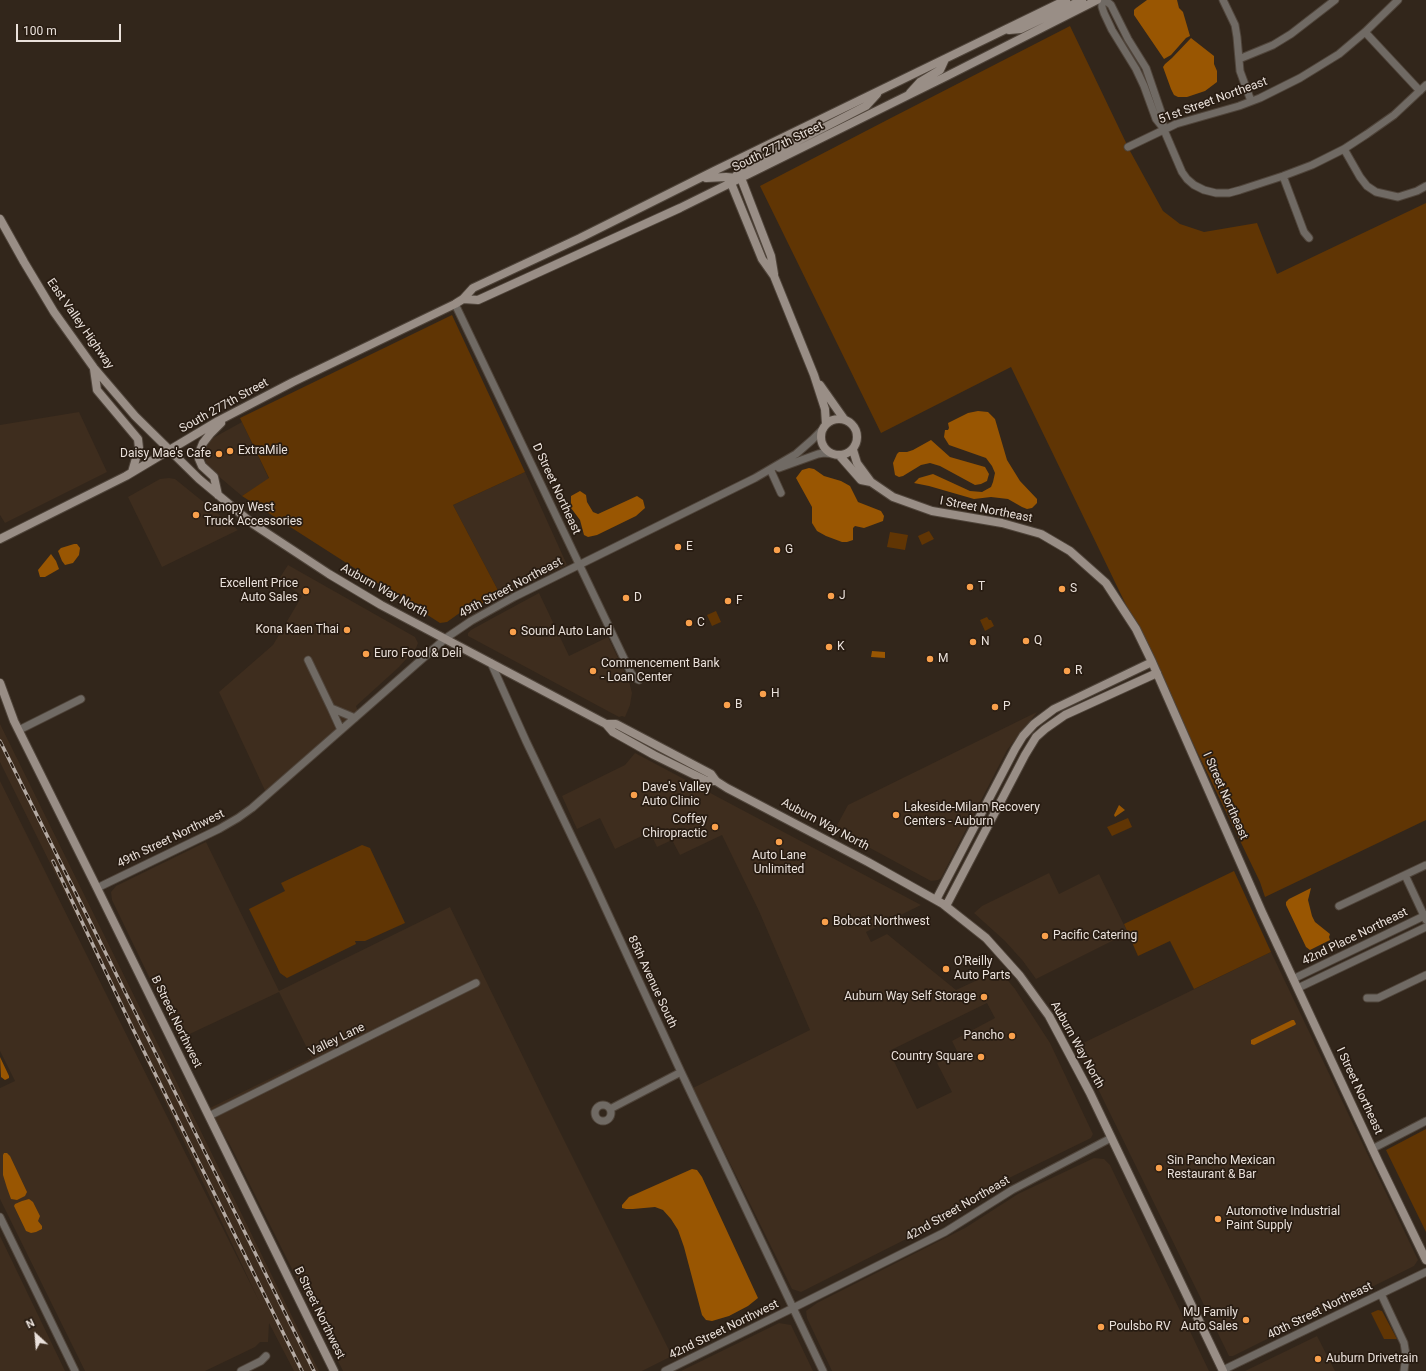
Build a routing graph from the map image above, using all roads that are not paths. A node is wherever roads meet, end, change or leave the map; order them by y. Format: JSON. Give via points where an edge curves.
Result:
{"nodes":[{"id":1,"x":1066,"y":0,"type":"edge"},
{"id":2,"x":1082,"y":0,"type":"edge"},
{"id":3,"x":1097,"y":0,"type":"edge"},
{"id":4,"x":1102,"y":0,"type":"edge"},
{"id":5,"x":1106,"y":0,"type":"edge"},
{"id":6,"x":1223,"y":0,"type":"edge"},
{"id":7,"x":1335,"y":0,"type":"edge"},
{"id":8,"x":1398,"y":0,"type":"edge"},
{"id":9,"x":1002,"y":31,"type":"junction"},
{"id":10,"x":1365,"y":32,"type":"junction"},
{"id":11,"x":945,"y":59,"type":"junction"},
{"id":12,"x":1239,"y":59,"type":"junction"},
{"id":13,"x":1426,"y":85,"type":"edge"},
{"id":14,"x":879,"y":91,"type":"junction"},
{"id":15,"x":1420,"y":91,"type":"junction"},
{"id":16,"x":906,"y":97,"type":"junction"},
{"id":17,"x":1251,"y":101,"type":"junction"},
{"id":18,"x":1164,"y":130,"type":"junction"},
{"id":19,"x":1128,"y":146,"type":"dead end"},
{"id":20,"x":1344,"y":149,"type":"junction"},
{"id":21,"x":1283,"y":176,"type":"junction"},
{"id":22,"x":736,"y":180,"type":"junction"},
{"id":23,"x":689,"y":183,"type":"junction"},
{"id":24,"x":1426,"y":186,"type":"edge"},
{"id":25,"x":0,"y":218,"type":"edge"},
{"id":26,"x":1309,"y":238,"type":"dead end"},
{"id":27,"x":463,"y":300,"type":"junction"},
{"id":28,"x":455,"y":304,"type":"junction"},
{"id":29,"x":94,"y":368,"type":"junction"},
{"id":30,"x":814,"y":375,"type":"junction"},
{"id":31,"x":230,"y":415,"type":"junction"},
{"id":32,"x":844,"y":419,"type":"junction"},
{"id":33,"x":824,"y":426,"type":"junction"},
{"id":34,"x":171,"y":450,"type":"junction"},
{"id":35,"x":853,"y":450,"type":"junction"},
{"id":36,"x":836,"y":455,"type":"junction"},
{"id":37,"x":771,"y":471,"type":"junction"},
{"id":38,"x":132,"y":472,"type":"junction"},
{"id":39,"x":755,"y":478,"type":"junction"},
{"id":40,"x":871,"y":482,"type":"junction"},
{"id":41,"x":781,"y":493,"type":"dead end"},
{"id":42,"x":218,"y":495,"type":"junction"},
{"id":43,"x":0,"y":539,"type":"edge"},
{"id":44,"x":580,"y":565,"type":"junction"},
{"id":45,"x":446,"y":638,"type":"junction"},
{"id":46,"x":308,"y":660,"type":"dead end"},
{"id":47,"x":1152,"y":662,"type":"junction"},
{"id":48,"x":491,"y":663,"type":"junction"},
{"id":49,"x":1157,"y":673,"type":"junction"},
{"id":50,"x":639,"y":680,"type":"dead end"},
{"id":51,"x":0,"y":683,"type":"edge"},
{"id":52,"x":81,"y":699,"type":"dead end"},
{"id":53,"x":331,"y":708,"type":"junction"},
{"id":54,"x":355,"y":718,"type":"junction"},
{"id":55,"x":606,"y":724,"type":"junction"},
{"id":56,"x":19,"y":730,"type":"junction"},
{"id":57,"x":341,"y":730,"type":"junction"},
{"id":58,"x":715,"y":780,"type":"junction"},
{"id":59,"x":252,"y":808,"type":"joint"},
{"id":60,"x":1426,"y":865,"type":"edge"},
{"id":61,"x":1405,"y":875,"type":"junction"},
{"id":62,"x":97,"y":888,"type":"junction"},
{"id":63,"x":936,"y":900,"type":"junction"},
{"id":64,"x":946,"y":906,"type":"junction"},
{"id":65,"x":1339,"y":906,"type":"dead end"},
{"id":66,"x":1425,"y":917,"type":"edge"},
{"id":67,"x":1426,"y":927,"type":"edge"},
{"id":68,"x":1426,"y":975,"type":"edge"},
{"id":69,"x":1293,"y":979,"type":"junction"},
{"id":70,"x":476,"y":983,"type":"dead end"},
{"id":71,"x":1298,"y":988,"type":"junction"},
{"id":72,"x":1367,"y":998,"type":"dead end"},
{"id":73,"x":681,"y":1072,"type":"junction"},
{"id":74,"x":610,"y":1109,"type":"dead end"},
{"id":75,"x":209,"y":1116,"type":"junction"},
{"id":76,"x":1426,"y":1121,"type":"edge"},
{"id":77,"x":1111,"y":1138,"type":"junction"},
{"id":78,"x":1372,"y":1149,"type":"junction"},
{"id":79,"x":0,"y":1217,"type":"edge"},
{"id":80,"x":1426,"y":1260,"type":"edge"},
{"id":81,"x":1426,"y":1272,"type":"edge"},
{"id":82,"x":1381,"y":1294,"type":"junction"},
{"id":83,"x":793,"y":1308,"type":"junction"},
{"id":84,"x":266,"y":1356,"type":"dead end"},
{"id":85,"x":75,"y":1371,"type":"edge"},
{"id":86,"x":241,"y":1371,"type":"edge"},
{"id":87,"x":334,"y":1371,"type":"edge"},
{"id":88,"x":665,"y":1371,"type":"edge"},
{"id":89,"x":824,"y":1371,"type":"edge"},
{"id":90,"x":1223,"y":1371,"type":"edge"},
{"id":91,"x":1404,"y":1371,"type":"edge"}],
"edges":[{"from":1,"to":9,"type":"main road","name":"South 277th Street"},
{"from":2,"to":9,"type":"main road","via":[[1021,29]]},
{"from":3,"to":16,"type":"main road","name":"South 277th Street"},
{"from":4,"to":18,"type":"street","via":[[1104,14],[1136,69],[1156,119]]},
{"from":5,"to":18,"type":"street","via":[[1146,68],[1161,112]]},
{"from":6,"to":12,"type":"street","via":[[1235,25]]},
{"from":7,"to":12,"type":"street","via":[[1291,34],[1273,45]]},
{"from":8,"to":10,"type":"street","name":"51st Street Northeast"},
{"from":9,"to":11,"type":"main road","name":"South 277th Street"},
{"from":10,"to":15,"type":"street"},
{"from":10,"to":17,"type":"street","name":"51st Street Northeast","via":[[1318,68]]},
{"from":11,"to":14,"type":"main road","name":"South 277th Street"},
{"from":11,"to":16,"type":"main road","via":[[940,70],[920,82]]},
{"from":12,"to":17,"type":"street","via":[[1240,71]]},
{"from":13,"to":15,"type":"street"},
{"from":14,"to":22,"type":"main road","via":[[866,106],[742,169]]},
{"from":14,"to":23,"type":"main road","name":"South 277th Street"},
{"from":15,"to":20,"type":"street","via":[[1394,115]]},
{"from":16,"to":22,"type":"main road","name":"South 277th Street"},
{"from":17,"to":18,"type":"street","name":"51st Street Northeast"},
{"from":18,"to":19,"type":"street","name":"51st Street Northeast"},
{"from":18,"to":21,"type":"street","via":[[1182,172],[1194,185],[1204,190],[1229,193]]},
{"from":20,"to":21,"type":"street"},
{"from":20,"to":24,"type":"street","via":[[1360,177],[1376,192],[1398,197]]},
{"from":21,"to":26,"type":"street","via":[[1304,232]]},
{"from":22,"to":23,"type":"main road","via":[[714,177]]},
{"from":22,"to":27,"type":"main road","name":"South 277th Street","via":[[478,300]]},
{"from":22,"to":30,"type":"main road","via":[[771,256],[774,276]]},
{"from":23,"to":27,"type":"main road","name":"South 277th Street","via":[[474,288]]},
{"from":25,"to":29,"type":"main road","name":"East Valley Highway","via":[[54,312]]},
{"from":27,"to":28,"type":"main road","name":"South 277th Street"},
{"from":28,"to":31,"type":"main road","name":"South 277th Street"},
{"from":28,"to":44,"type":"street","name":"D Street Northeast"},
{"from":29,"to":34,"type":"main road","name":"East Valley Highway","via":[[135,416]]},
{"from":29,"to":38,"type":"main road","via":[[97,390],[138,438],[139,448]]},
{"from":30,"to":32,"type":"main road"},
{"from":30,"to":33,"type":"main road","via":[[825,409]]},
{"from":31,"to":34,"type":"main road","name":"South 277th Street"},
{"from":31,"to":42,"type":"main road","via":[[203,443],[198,459],[214,477]]},
{"from":32,"to":33,"type":"main road","via":[[831,420]]},
{"from":32,"to":35,"type":"main road","via":[[857,431],[857,442]]},
{"from":33,"to":36,"type":"main road","via":[[821,435],[823,447]]},
{"from":33,"to":39,"type":"street","name":"49th Street Northeast","via":[[796,454]]},
{"from":34,"to":38,"type":"main road","name":"South 277th Street"},
{"from":34,"to":42,"type":"main road","name":"Auburn Way North","via":[[199,480]]},
{"from":35,"to":36,"type":"main road"},
{"from":35,"to":40,"type":"main road","name":"I Street Northeast","via":[[857,463]]},
{"from":36,"to":37,"type":"street","name":"49th Street Northeast","via":[[824,453],[808,456]]},
{"from":36,"to":40,"type":"main road","name":"I Street Northeast","via":[[861,480]]},
{"from":37,"to":39,"type":"street","name":"49th Street Northeast"},
{"from":37,"to":41,"type":"street"},
{"from":38,"to":43,"type":"main road","name":"South 277th Street"},
{"from":39,"to":44,"type":"street","name":"49th Street Northeast"},
{"from":40,"to":47,"type":"main road","name":"I Street Northeast","via":[[893,497],[932,511],[1002,523],[1041,534],[1070,551],[1106,583],[1136,629]]},
{"from":42,"to":45,"type":"main road","name":"Auburn Way North","via":[[254,524],[328,574]]},
{"from":44,"to":45,"type":"street","name":"49th Street Northeast","via":[[514,597]]},
{"from":44,"to":50,"type":"street","name":"D Street Northeast","via":[[631,673]]},
{"from":45,"to":48,"type":"main road","name":"Auburn Way North"},
{"from":45,"to":54,"type":"street","name":"49th Street Northeast"},
{"from":46,"to":53,"type":"street"},
{"from":47,"to":49,"type":"main road","name":"I Street Northeast"},
{"from":47,"to":63,"type":"main road","via":[[1054,709],[1037,721],[1023,736]]},
{"from":48,"to":55,"type":"main road","name":"Auburn Way North"},
{"from":48,"to":73,"type":"street","name":"85th Avenue South"},
{"from":49,"to":64,"type":"main road","via":[[1065,715],[1036,737]]},
{"from":49,"to":69,"type":"main road","name":"I Street Northeast"},
{"from":51,"to":56,"type":"main road","name":"B Street Northwest"},
{"from":52,"to":56,"type":"street"},
{"from":53,"to":54,"type":"street"},
{"from":53,"to":57,"type":"street"},
{"from":54,"to":57,"type":"street","name":"49th Street Northeast"},
{"from":55,"to":58,"type":"main road","name":"Auburn Way North","via":[[616,724],[711,774]]},
{"from":55,"to":58,"type":"main road","name":"Auburn Way North","via":[[613,732],[681,769],[707,781]]},
{"from":56,"to":62,"type":"main road","name":"B Street Northwest"},
{"from":57,"to":59,"type":"street","name":"49th Street Northeast"},
{"from":58,"to":63,"type":"main road","name":"Auburn Way North"},
{"from":59,"to":62,"type":"street","name":"49th Street Northwest","via":[[219,829]]},
{"from":60,"to":61,"type":"street"},
{"from":61,"to":65,"type":"street"},
{"from":61,"to":66,"type":"street"},
{"from":62,"to":75,"type":"main road","name":"B Street Northwest"},
{"from":63,"to":64,"type":"main road","name":"Auburn Way North"},
{"from":64,"to":77,"type":"main road","name":"Auburn Way North","via":[[986,938],[1020,976],[1049,1016]]},
{"from":66,"to":69,"type":"street","name":"42nd Place Northeast"},
{"from":67,"to":71,"type":"street","name":"42nd Place Northeast"},
{"from":68,"to":72,"type":"street","via":[[1378,998]]},
{"from":69,"to":71,"type":"main road","name":"I Street Northeast"},
{"from":70,"to":75,"type":"street","name":"Valley Lane"},
{"from":71,"to":78,"type":"main road","name":"I Street Northeast"},
{"from":73,"to":74,"type":"street"},
{"from":73,"to":83,"type":"street","name":"85th Avenue South"},
{"from":75,"to":87,"type":"main road","name":"B Street Northwest"},
{"from":76,"to":78,"type":"street"},
{"from":77,"to":83,"type":"street","name":"42nd Street Northeast","via":[[1012,1190],[945,1232]]},
{"from":77,"to":90,"type":"main road","name":"Auburn Way North"},
{"from":78,"to":80,"type":"main road","name":"I Street Northeast"},
{"from":79,"to":85,"type":"street"},
{"from":81,"to":82,"type":"street","name":"40th Street Northeast"},
{"from":82,"to":90,"type":"street","name":"40th Street Northeast"},
{"from":82,"to":91,"type":"street","via":[[1404,1343]]},
{"from":83,"to":88,"type":"street","name":"42nd Street Northwest"},
{"from":83,"to":89,"type":"street","name":"85th Avenue South"},
{"from":84,"to":86,"type":"street"}]}
